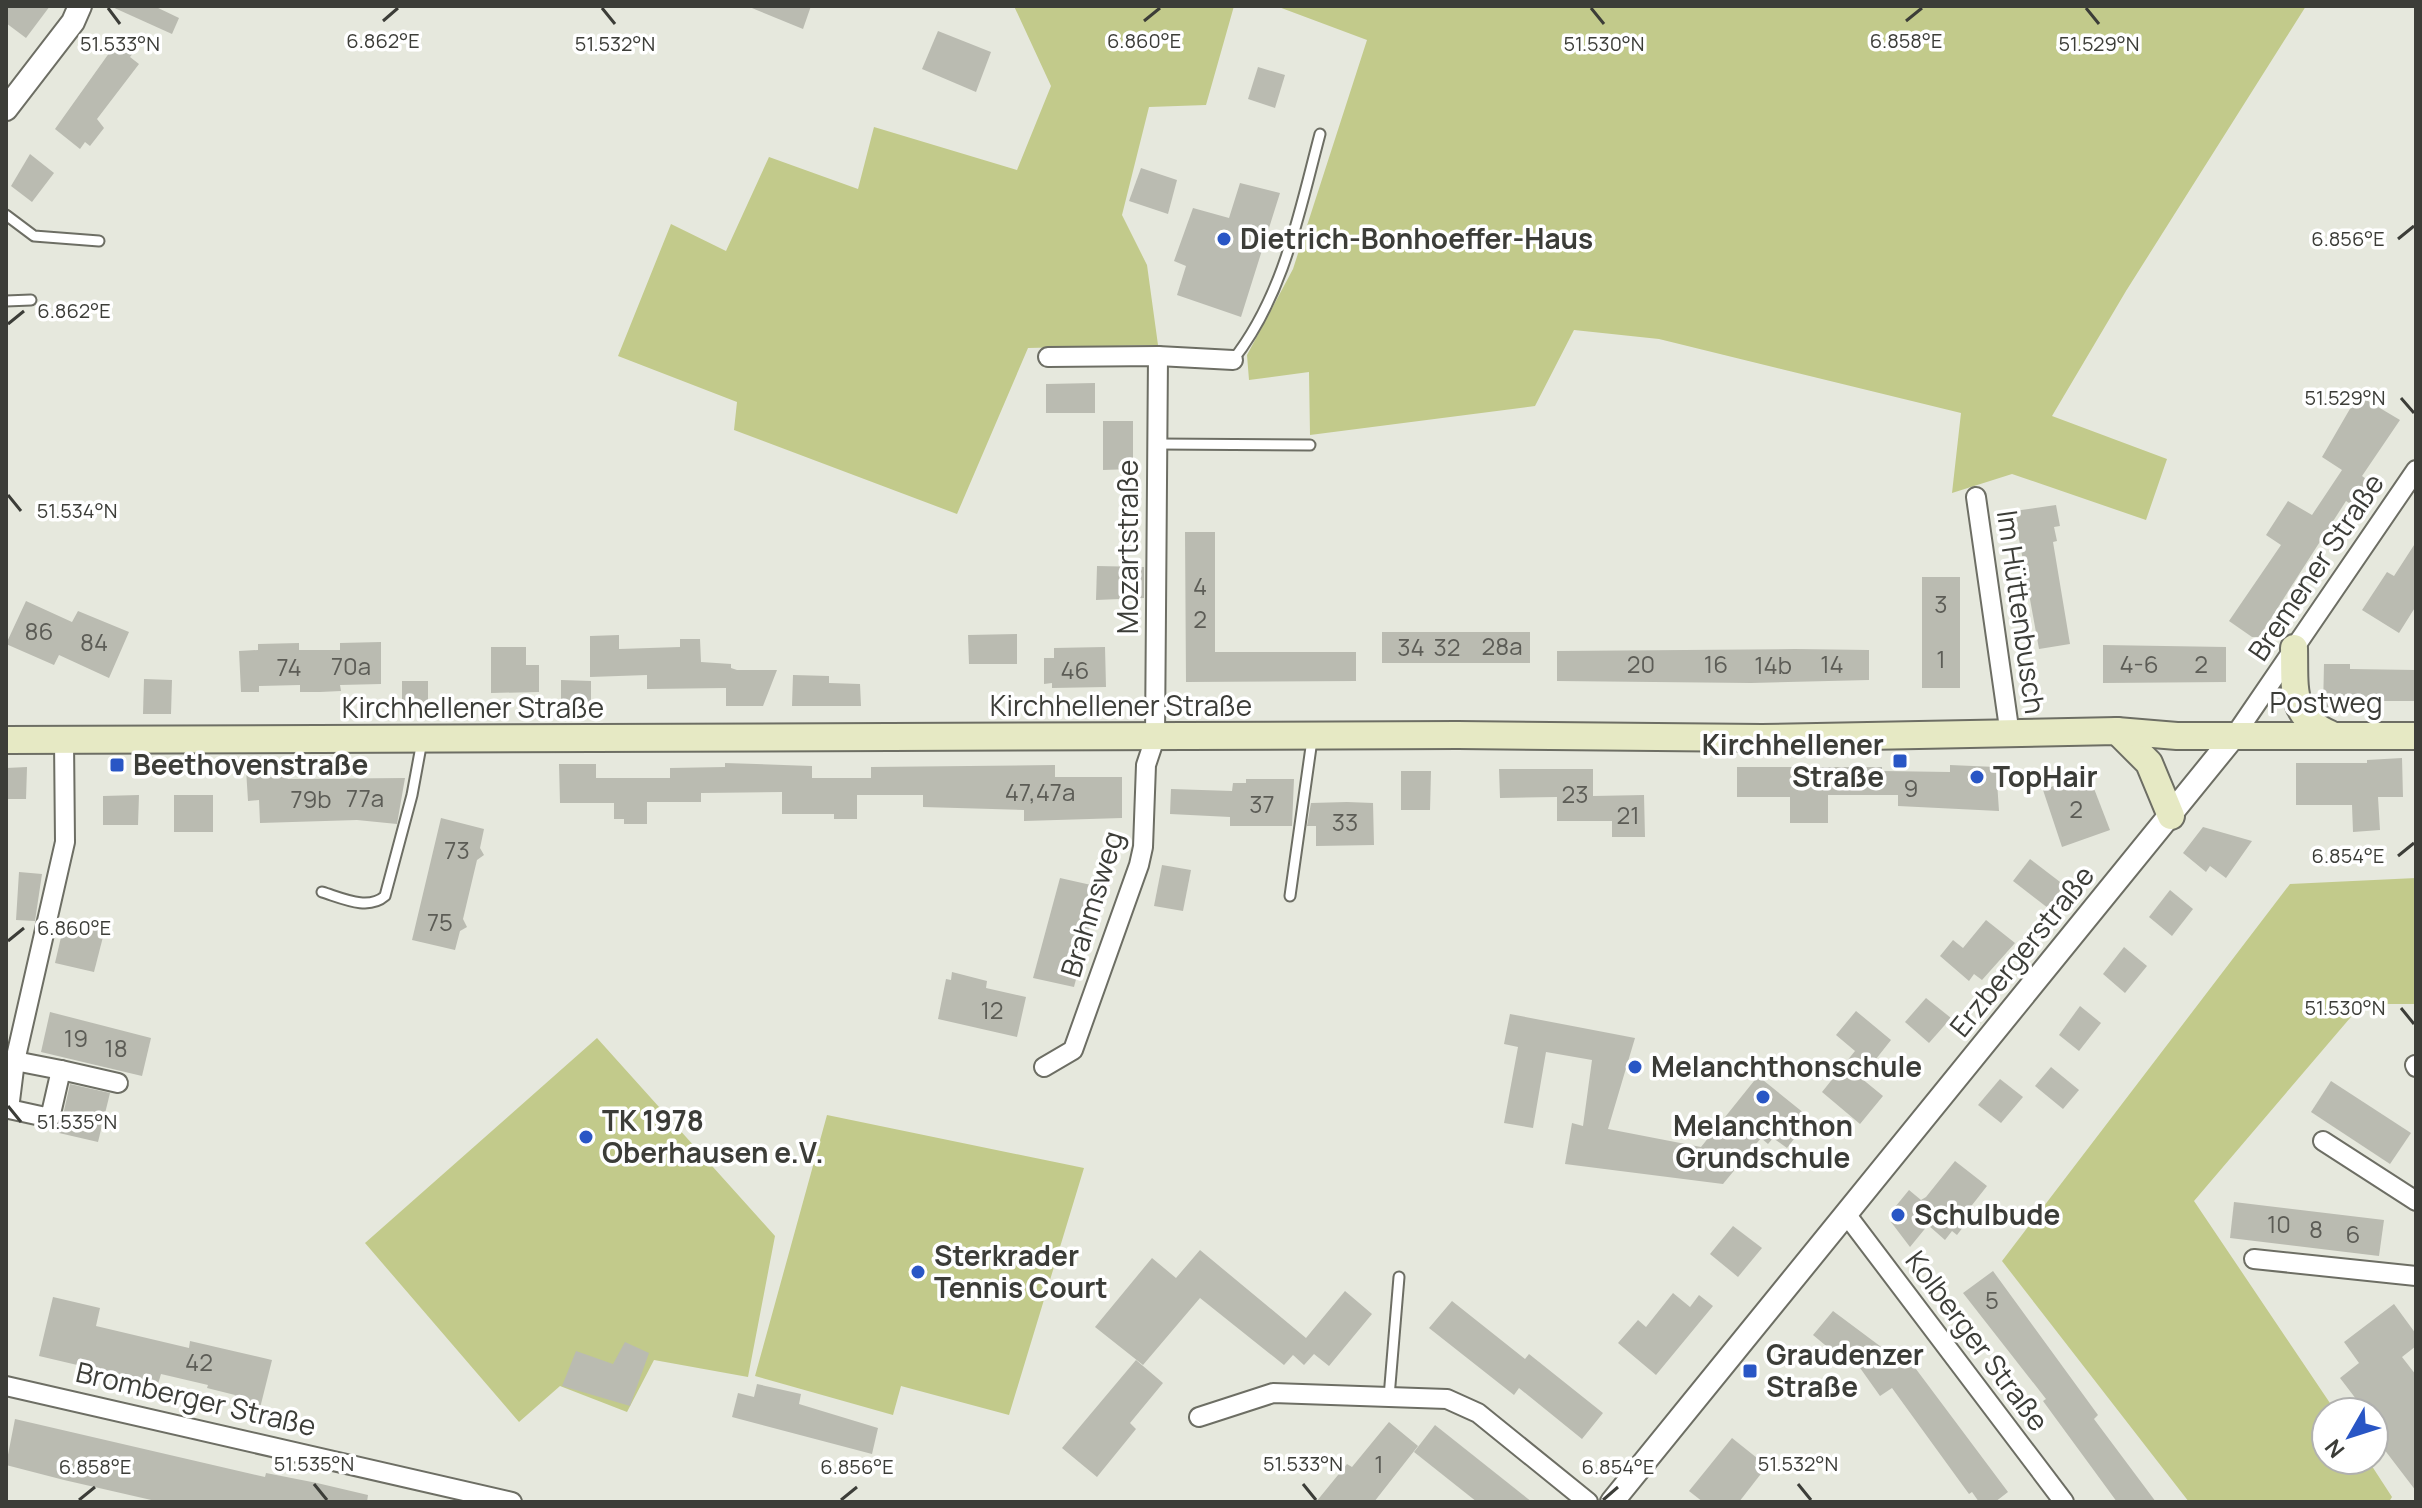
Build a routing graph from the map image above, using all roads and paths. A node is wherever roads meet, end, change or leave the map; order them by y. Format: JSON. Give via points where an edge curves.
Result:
{"nodes":[{"id":1,"x":80,"y":6,"type":"edge"},
{"id":2,"x":6,"y":109,"type":"edge"},
{"id":3,"x":1320,"y":134,"type":"dead end"},
{"id":4,"x":6,"y":215,"type":"edge"},
{"id":5,"x":99,"y":241,"type":"dead end"},
{"id":6,"x":31,"y":300,"type":"dead end"},
{"id":7,"x":6,"y":301,"type":"edge"},
{"id":8,"x":1158,"y":356,"type":"junction"},
{"id":9,"x":1048,"y":357,"type":"dead end"},
{"id":10,"x":1233,"y":360,"type":"joint"},
{"id":11,"x":1157,"y":444,"type":"junction"},
{"id":12,"x":1310,"y":445,"type":"dead end"},
{"id":13,"x":2416,"y":470,"type":"edge"},
{"id":14,"x":1976,"y":497,"type":"dead end"},
{"id":15,"x":2294,"y":648,"type":"junction"},
{"id":16,"x":2117,"y":731,"type":"junction"},
{"id":17,"x":2330,"y":734,"type":"junction"},
{"id":18,"x":2010,"y":735,"type":"junction"},
{"id":19,"x":2235,"y":735,"type":"junction"},
{"id":20,"x":1312,"y":736,"type":"junction"},
{"id":21,"x":2416,"y":736,"type":"edge"},
{"id":22,"x":1155,"y":738,"type":"junction"},
{"id":23,"x":6,"y":740,"type":"edge"},
{"id":24,"x":64,"y":740,"type":"junction"},
{"id":25,"x":422,"y":741,"type":"junction"},
{"id":26,"x":2171,"y":816,"type":"junction"},
{"id":27,"x":322,"y":892,"type":"dead end"},
{"id":28,"x":1290,"y":896,"type":"dead end"},
{"id":29,"x":15,"y":1061,"type":"junction"},
{"id":30,"x":1044,"y":1067,"type":"dead end"},
{"id":31,"x":61,"y":1070,"type":"junction"},
{"id":32,"x":118,"y":1083,"type":"dead end"},
{"id":33,"x":8,"y":1107,"type":"edge"},
{"id":34,"x":2323,"y":1141,"type":"dead end"},
{"id":35,"x":2416,"y":1201,"type":"edge"},
{"id":36,"x":1846,"y":1214,"type":"junction"},
{"id":37,"x":2254,"y":1259,"type":"dead end"},
{"id":38,"x":2416,"y":1276,"type":"edge"},
{"id":39,"x":1399,"y":1277,"type":"dead end"},
{"id":40,"x":6,"y":1386,"type":"edge"},
{"id":41,"x":1389,"y":1397,"type":"junction"},
{"id":42,"x":1199,"y":1417,"type":"dead end"},
{"id":43,"x":512,"y":1502,"type":"edge"},
{"id":44,"x":1588,"y":1502,"type":"edge"},
{"id":45,"x":1612,"y":1502,"type":"edge"},
{"id":46,"x":2064,"y":1502,"type":"edge"}],
"edges":[{"from":1,"to":2,"type":"street"},
{"from":3,"to":10,"type":"lane","via":[[1273,295]]},
{"from":4,"to":5,"type":"lane","via":[[34,236]]},
{"from":6,"to":7,"type":"lane"},
{"from":8,"to":9,"type":"street"},
{"from":8,"to":10,"type":"street"},
{"from":8,"to":11,"type":"street","name":"Mozartstraße"},
{"from":11,"to":12,"type":"lane"},
{"from":11,"to":22,"type":"street","name":"Mozartstraße"},
{"from":13,"to":15,"type":"street","name":"Bremener Straße"},
{"from":14,"to":18,"type":"street","name":"Im Hüttenbusch"},
{"from":15,"to":17,"type":"main road","via":[[2299,708],[2310,724]]},
{"from":15,"to":19,"type":"street","name":"Bremener Straße"},
{"from":16,"to":18,"type":"main road","name":"Kirchhellener Straße"},
{"from":16,"to":19,"type":"main road","name":"Kirchhellener Straße"},
{"from":16,"to":26,"type":"main road","via":[[2149,763]]},
{"from":17,"to":19,"type":"main road","name":"Postweg"},
{"from":17,"to":21,"type":"main road","name":"Postweg"},
{"from":18,"to":20,"type":"main road","name":"Kirchhellener Straße"},
{"from":19,"to":26,"type":"street","name":"Erzbergerstraße"},
{"from":20,"to":22,"type":"main road","name":"Kirchhellener Straße"},
{"from":20,"to":28,"type":"lane"},
{"from":22,"to":25,"type":"main road","name":"Kirchhellener Straße"},
{"from":22,"to":30,"type":"street","name":"Brahmsweg","via":[[1146,765],[1139,865],[1073,1050]]},
{"from":23,"to":24,"type":"main road","name":"Kirchhellener Straße"},
{"from":24,"to":25,"type":"main road","name":"Kirchhellener Straße"},
{"from":24,"to":29,"type":"street","via":[[65,842]]},
{"from":25,"to":27,"type":"lane","via":[[385,896],[363,904]]},
{"from":26,"to":36,"type":"street","name":"Erzbergerstraße"},
{"from":29,"to":31,"type":"street"},
{"from":29,"to":33,"type":"street"},
{"from":31,"to":32,"type":"street"},
{"from":31,"to":33,"type":"street","via":[[50,1118]]},
{"from":34,"to":35,"type":"street"},
{"from":36,"to":45,"type":"street","name":"Erzbergerstraße"},
{"from":36,"to":46,"type":"street","name":"Kolberger Straße"},
{"from":37,"to":38,"type":"street"},
{"from":39,"to":41,"type":"lane"},
{"from":40,"to":43,"type":"street","name":"Bromberger Straße"},
{"from":41,"to":42,"type":"street","via":[[1273,1393]]},
{"from":41,"to":44,"type":"street","via":[[1463,1404]]}]}
